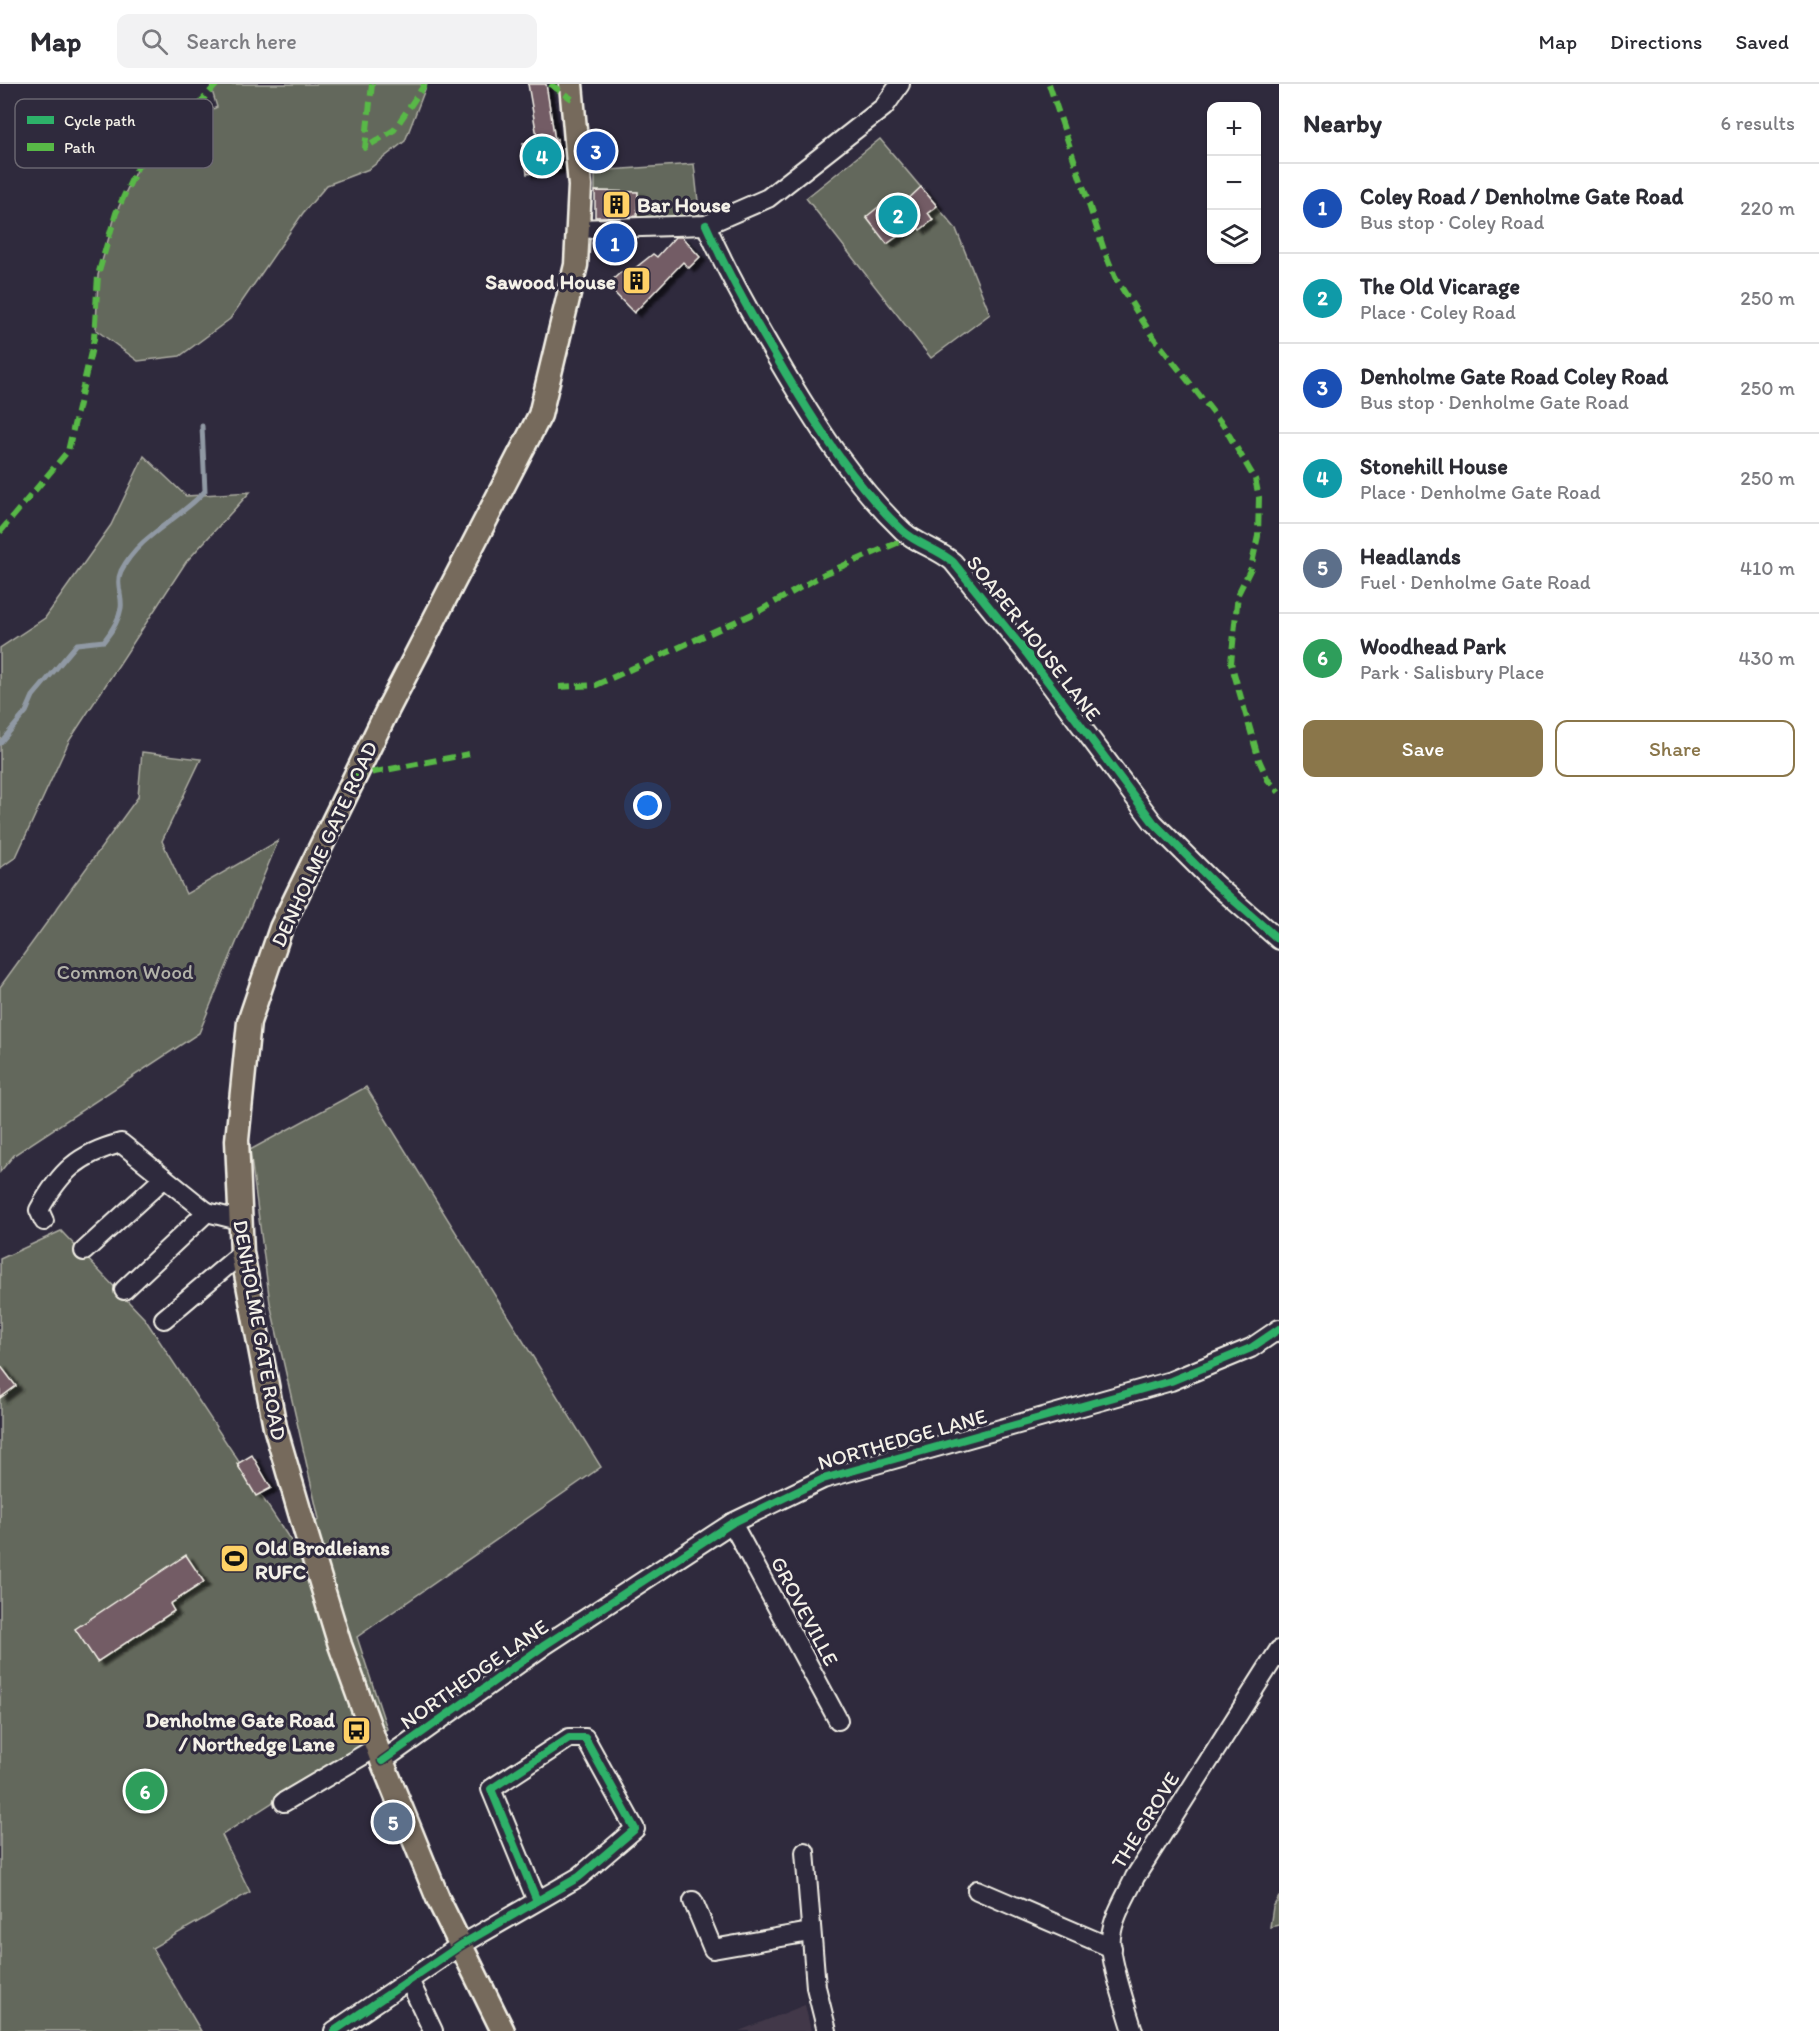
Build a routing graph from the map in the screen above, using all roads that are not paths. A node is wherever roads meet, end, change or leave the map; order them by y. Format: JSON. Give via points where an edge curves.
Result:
{"nodes":[{"id":1,"x":571,"y":84,"type":"edge"},
{"id":2,"x":900,"y":84,"type":"edge"},
{"id":3,"x":705,"y":225,"type":"junction"},
{"id":4,"x":577,"y":229,"type":"junction"},
{"id":5,"x":1279,"y":940,"type":"edge"},
{"id":6,"x":164,"y":1178,"type":"junction"},
{"id":7,"x":207,"y":1212,"type":"junction"},
{"id":8,"x":239,"y":1220,"type":"junction"},
{"id":9,"x":44,"y":1221,"type":"dead end"},
{"id":10,"x":84,"y":1251,"type":"dead end"},
{"id":11,"x":242,"y":1253,"type":"junction"},
{"id":12,"x":124,"y":1290,"type":"dead end"},
{"id":13,"x":164,"y":1319,"type":"dead end"},
{"id":14,"x":1279,"y":1329,"type":"edge"},
{"id":15,"x":732,"y":1523,"type":"junction"},
{"id":16,"x":1279,"y":1650,"type":"edge"},
{"id":17,"x":838,"y":1720,"type":"dead end"},
{"id":18,"x":379,"y":1754,"type":"junction"},
{"id":19,"x":284,"y":1802,"type":"dead end"},
{"id":20,"x":805,"y":1852,"type":"dead end"},
{"id":21,"x":977,"y":1890,"type":"dead end"},
{"id":22,"x":537,"y":1901,"type":"junction"},
{"id":23,"x":693,"y":1901,"type":"dead end"},
{"id":24,"x":810,"y":1932,"type":"junction"},
{"id":25,"x":461,"y":1945,"type":"junction"},
{"id":26,"x":1112,"y":1948,"type":"junction"},
{"id":27,"x":409,"y":1980,"type":"junction"},
{"id":28,"x":334,"y":2031,"type":"edge"},
{"id":29,"x":433,"y":2031,"type":"edge"},
{"id":30,"x":503,"y":2031,"type":"edge"},
{"id":31,"x":827,"y":2031,"type":"edge"},
{"id":32,"x":1133,"y":2031,"type":"edge"}],
"edges":[{"from":1,"to":4,"type":"main road","name":"DENHOLME GATE ROAD","via":[[580,186]]},
{"from":2,"to":3,"type":"street","via":[[884,107],[768,198]]},
{"from":3,"to":4,"type":"street"},
{"from":3,"to":5,"type":"street","name":"SOAPER HOUSE LANE","via":[[762,335],[825,438],[863,488],[906,533],[953,562],[1028,655],[1152,822]]},
{"from":4,"to":8,"type":"main road","name":"DENHOLME GATE ROAD","via":[[576,265],[540,415],[315,855],[281,928],[256,1001],[249,1023],[237,1140]]},
{"from":6,"to":7,"type":"street"},
{"from":6,"to":9,"type":"street","via":[[121,1143],[94,1150],[57,1179],[39,1210]]},
{"from":6,"to":10,"type":"street"},
{"from":7,"to":8,"type":"street"},
{"from":7,"to":12,"type":"street"},
{"from":8,"to":11,"type":"main road","name":"DENHOLME GATE ROAD"},
{"from":11,"to":13,"type":"street"},
{"from":11,"to":18,"type":"main road","name":"DENHOLME GATE ROAD","via":[[275,1427],[340,1646]]},
{"from":14,"to":15,"type":"street","name":"NORTHEDGE LANE","via":[[1251,1348],[1171,1381],[823,1479]]},
{"from":15,"to":17,"type":"street","name":"GROVEVILLE"},
{"from":15,"to":18,"type":"street","name":"NORTHEDGE LANE"},
{"from":16,"to":26,"type":"street","name":"THE GROVE","via":[[1135,1876],[1110,1938]]},
{"from":18,"to":19,"type":"street","name":"NORTHEDGE LANE"},
{"from":18,"to":25,"type":"main road","name":"DENHOLME GATE ROAD"},
{"from":20,"to":24,"type":"street"},
{"from":21,"to":26,"type":"street"},
{"from":22,"to":22,"type":"street","via":[[490,1789],[569,1738],[585,1738],[635,1829],[579,1877]]},
{"from":22,"to":25,"type":"street"},
{"from":23,"to":24,"type":"street","via":[[713,1949]]},
{"from":24,"to":31,"type":"street","via":[[816,1987]]},
{"from":25,"to":27,"type":"street"},
{"from":25,"to":30,"type":"main road","name":"DENHOLME GATE ROAD"},
{"from":26,"to":32,"type":"street","name":"THE GROVE"},
{"from":27,"to":28,"type":"street"},
{"from":27,"to":29,"type":"street"}]}
